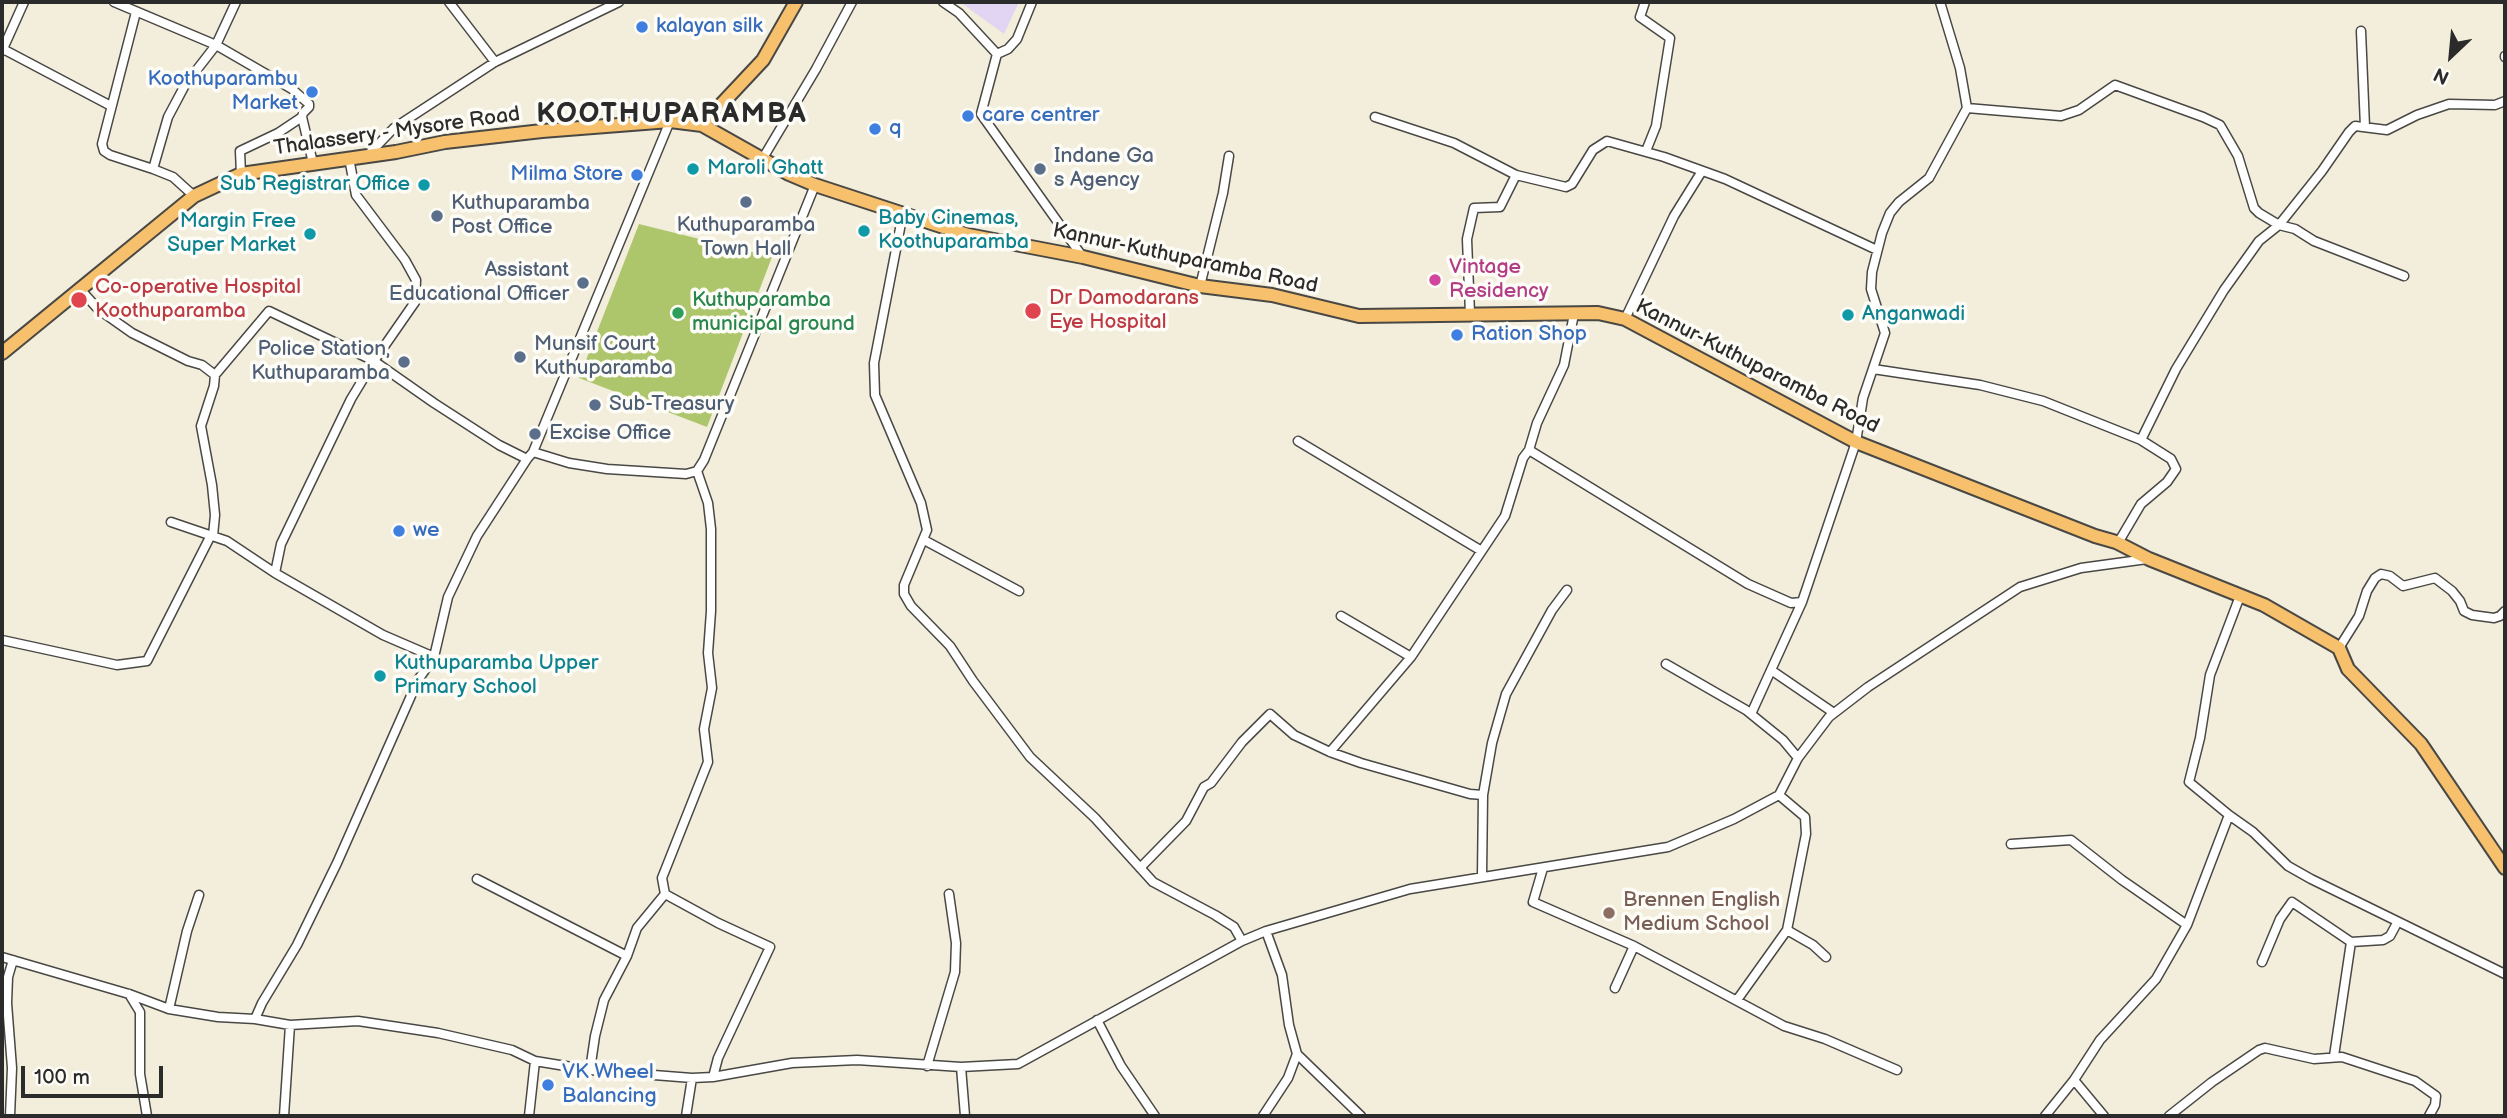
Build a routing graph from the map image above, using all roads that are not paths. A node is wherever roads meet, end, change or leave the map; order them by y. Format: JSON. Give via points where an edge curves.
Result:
{"nodes":[{"id":1,"x":24,"y":2,"type":"edge"},
{"id":2,"x":114,"y":2,"type":"edge"},
{"id":3,"x":236,"y":2,"type":"edge"},
{"id":4,"x":449,"y":2,"type":"edge"},
{"id":5,"x":619,"y":2,"type":"edge"},
{"id":6,"x":796,"y":2,"type":"edge"},
{"id":7,"x":852,"y":2,"type":"edge"},
{"id":8,"x":943,"y":2,"type":"edge"},
{"id":9,"x":1032,"y":2,"type":"edge"},
{"id":10,"x":1645,"y":2,"type":"edge"},
{"id":11,"x":1940,"y":2,"type":"edge"},
{"id":12,"x":136,"y":12,"type":"junction"},
{"id":13,"x":2361,"y":31,"type":"dead end"},
{"id":14,"x":215,"y":45,"type":"junction"},
{"id":15,"x":2,"y":50,"type":"edge"},
{"id":16,"x":997,"y":54,"type":"junction"},
{"id":17,"x":495,"y":62,"type":"junction"},
{"id":18,"x":2505,"y":102,"type":"edge"},
{"id":19,"x":111,"y":106,"type":"junction"},
{"id":20,"x":1967,"y":108,"type":"junction"},
{"id":21,"x":303,"y":117,"type":"junction"},
{"id":22,"x":1375,"y":117,"type":"dead end"},
{"id":23,"x":670,"y":121,"type":"junction"},
{"id":24,"x":702,"y":125,"type":"junction"},
{"id":25,"x":2365,"y":127,"type":"junction"},
{"id":26,"x":1646,"y":151,"type":"junction"},
{"id":27,"x":367,"y":156,"type":"junction"},
{"id":28,"x":1229,"y":156,"type":"dead end"},
{"id":29,"x":349,"y":158,"type":"junction"},
{"id":30,"x":763,"y":158,"type":"junction"},
{"id":31,"x":313,"y":163,"type":"junction"},
{"id":32,"x":153,"y":169,"type":"junction"},
{"id":33,"x":1702,"y":171,"type":"junction"},
{"id":34,"x":241,"y":174,"type":"junction"},
{"id":35,"x":1516,"y":175,"type":"junction"},
{"id":36,"x":815,"y":184,"type":"junction"},
{"id":37,"x":194,"y":196,"type":"junction"},
{"id":38,"x":903,"y":213,"type":"junction"},
{"id":39,"x":2279,"y":225,"type":"junction"},
{"id":40,"x":1877,"y":250,"type":"junction"},
{"id":41,"x":1083,"y":257,"type":"junction"},
{"id":42,"x":2404,"y":276,"type":"dead end"},
{"id":43,"x":1200,"y":286,"type":"junction"},
{"id":44,"x":79,"y":288,"type":"junction"},
{"id":45,"x":1470,"y":314,"type":"junction"},
{"id":46,"x":1574,"y":314,"type":"junction"},
{"id":47,"x":1625,"y":319,"type":"junction"},
{"id":48,"x":2,"y":353,"type":"edge"},
{"id":49,"x":374,"y":361,"type":"junction"},
{"id":50,"x":1873,"y":369,"type":"junction"},
{"id":51,"x":215,"y":375,"type":"junction"},
{"id":52,"x":2141,"y":440,"type":"junction"},
{"id":53,"x":1298,"y":441,"type":"dead end"},
{"id":54,"x":1856,"y":442,"type":"junction"},
{"id":55,"x":1529,"y":450,"type":"junction"},
{"id":56,"x":530,"y":456,"type":"junction"},
{"id":57,"x":697,"y":471,"type":"junction"},
{"id":58,"x":171,"y":522,"type":"dead end"},
{"id":59,"x":212,"y":536,"type":"junction"},
{"id":60,"x":924,"y":540,"type":"junction"},
{"id":61,"x":2118,"y":543,"type":"junction"},
{"id":62,"x":1480,"y":550,"type":"junction"},
{"id":63,"x":2149,"y":559,"type":"junction"},
{"id":64,"x":275,"y":573,"type":"junction"},
{"id":65,"x":1567,"y":590,"type":"dead end"},
{"id":66,"x":1019,"y":591,"type":"dead end"},
{"id":67,"x":2240,"y":596,"type":"junction"},
{"id":68,"x":1802,"y":602,"type":"junction"},
{"id":69,"x":2505,"y":611,"type":"edge"},
{"id":70,"x":1341,"y":616,"type":"dead end"},
{"id":71,"x":2,"y":640,"type":"edge"},
{"id":72,"x":2339,"y":648,"type":"junction"},
{"id":73,"x":434,"y":657,"type":"junction"},
{"id":74,"x":1410,"y":657,"type":"junction"},
{"id":75,"x":1667,"y":664,"type":"dead end"},
{"id":76,"x":1771,"y":670,"type":"junction"},
{"id":77,"x":1834,"y":713,"type":"junction"},
{"id":78,"x":1751,"y":714,"type":"junction"},
{"id":79,"x":1330,"y":752,"type":"junction"},
{"id":80,"x":1798,"y":758,"type":"junction"},
{"id":81,"x":1483,"y":795,"type":"junction"},
{"id":82,"x":1779,"y":795,"type":"junction"},
{"id":83,"x":2229,"y":815,"type":"junction"},
{"id":84,"x":2011,"y":844,"type":"dead end"},
{"id":85,"x":1140,"y":868,"type":"junction"},
{"id":86,"x":1543,"y":868,"type":"junction"},
{"id":87,"x":2505,"y":868,"type":"edge"},
{"id":88,"x":1482,"y":876,"type":"junction"},
{"id":89,"x":477,"y":879,"type":"dead end"},
{"id":90,"x":665,"y":894,"type":"junction"},
{"id":91,"x":949,"y":894,"type":"dead end"},
{"id":92,"x":199,"y":895,"type":"dead end"},
{"id":93,"x":2397,"y":923,"type":"junction"},
{"id":94,"x":2187,"y":925,"type":"junction"},
{"id":95,"x":1266,"y":930,"type":"junction"},
{"id":96,"x":1787,"y":930,"type":"junction"},
{"id":97,"x":1242,"y":941,"type":"junction"},
{"id":98,"x":2351,"y":942,"type":"junction"},
{"id":99,"x":1634,"y":946,"type":"junction"},
{"id":100,"x":627,"y":956,"type":"junction"},
{"id":101,"x":2,"y":957,"type":"edge"},
{"id":102,"x":1826,"y":957,"type":"dead end"},
{"id":103,"x":13,"y":960,"type":"junction"},
{"id":104,"x":2262,"y":962,"type":"dead end"},
{"id":105,"x":2505,"y":974,"type":"edge"},
{"id":106,"x":1615,"y":988,"type":"dead end"},
{"id":107,"x":129,"y":994,"type":"junction"},
{"id":108,"x":1737,"y":1000,"type":"junction"},
{"id":109,"x":169,"y":1009,"type":"junction"},
{"id":110,"x":255,"y":1019,"type":"junction"},
{"id":111,"x":1097,"y":1020,"type":"junction"},
{"id":112,"x":290,"y":1025,"type":"junction"},
{"id":113,"x":1297,"y":1054,"type":"junction"},
{"id":114,"x":2334,"y":1056,"type":"junction"},
{"id":115,"x":535,"y":1060,"type":"junction"},
{"id":116,"x":927,"y":1066,"type":"junction"},
{"id":117,"x":961,"y":1067,"type":"junction"},
{"id":118,"x":590,"y":1070,"type":"junction"},
{"id":119,"x":1896,"y":1070,"type":"dead end"},
{"id":120,"x":713,"y":1077,"type":"junction"},
{"id":121,"x":692,"y":1078,"type":"junction"},
{"id":122,"x":2074,"y":1080,"type":"junction"},
{"id":123,"x":10,"y":1116,"type":"edge"},
{"id":124,"x":147,"y":1116,"type":"edge"},
{"id":125,"x":284,"y":1116,"type":"edge"},
{"id":126,"x":529,"y":1116,"type":"edge"},
{"id":127,"x":686,"y":1116,"type":"edge"},
{"id":128,"x":965,"y":1116,"type":"edge"},
{"id":129,"x":1155,"y":1116,"type":"edge"},
{"id":130,"x":1263,"y":1116,"type":"edge"},
{"id":131,"x":1361,"y":1116,"type":"edge"},
{"id":132,"x":2045,"y":1116,"type":"edge"},
{"id":133,"x":2104,"y":1116,"type":"edge"},
{"id":134,"x":2169,"y":1116,"type":"edge"},
{"id":135,"x":2429,"y":1116,"type":"edge"}],
"edges":[{"from":1,"to":15,"type":"street"},
{"from":2,"to":12,"type":"street"},
{"from":3,"to":14,"type":"street"},
{"from":4,"to":17,"type":"street"},
{"from":5,"to":17,"type":"street"},
{"from":6,"to":24,"type":"main road","via":[[762,60]]},
{"from":7,"to":30,"type":"street"},
{"from":8,"to":16,"type":"street"},
{"from":9,"to":16,"type":"street","via":[[1017,39]]},
{"from":10,"to":26,"type":"street","via":[[1640,17],[1670,38],[1656,126]]},
{"from":11,"to":20,"type":"street"},
{"from":12,"to":14,"type":"street"},
{"from":12,"to":19,"type":"street"},
{"from":13,"to":25,"type":"street"},
{"from":14,"to":21,"type":"street","via":[[292,89],[309,104]]},
{"from":14,"to":32,"type":"street","via":[[168,117]]},
{"from":15,"to":19,"type":"street"},
{"from":16,"to":41,"type":"street","via":[[981,114]]},
{"from":17,"to":27,"type":"street","via":[[394,128]]},
{"from":18,"to":25,"type":"street","via":[[2449,104],[2387,130]]},
{"from":19,"to":32,"type":"street","via":[[104,151]]},
{"from":20,"to":39,"type":"street","via":[[2061,116],[2079,110],[2115,85],[2203,117],[2220,125],[2238,156],[2254,208]]},
{"from":20,"to":40,"type":"street","via":[[1929,178],[1890,213]]},
{"from":21,"to":31,"type":"street"},
{"from":21,"to":34,"type":"street","via":[[240,151]]},
{"from":22,"to":35,"type":"street","via":[[1454,143]]},
{"from":23,"to":24,"type":"main road","name":"Thalassery - Mysore Road"},
{"from":23,"to":27,"type":"main road","name":"Thalassery - Mysore Road","via":[[459,140]]},
{"from":23,"to":56,"type":"street"},
{"from":24,"to":30,"type":"main road","name":"Kannur-Kuthuparamba Road"},
{"from":25,"to":39,"type":"street","via":[[2355,126],[2349,132]]},
{"from":26,"to":33,"type":"street"},
{"from":26,"to":35,"type":"street","via":[[1607,142],[1593,150],[1566,187]]},
{"from":27,"to":29,"type":"main road","name":"Thalassery - Mysore Road"},
{"from":28,"to":43,"type":"street"},
{"from":29,"to":31,"type":"main road","name":"Thalassery - Mysore Road"},
{"from":29,"to":49,"type":"street","via":[[356,195],[416,280],[415,302]]},
{"from":30,"to":36,"type":"main road","name":"Kannur-Kuthuparamba Road"},
{"from":31,"to":34,"type":"main road","name":"Thalassery - Mysore Road"},
{"from":32,"to":37,"type":"street","via":[[173,177]]},
{"from":33,"to":40,"type":"street"},
{"from":33,"to":47,"type":"street","via":[[1674,216]]},
{"from":34,"to":37,"type":"main road","name":"Thalassery - Mysore Road"},
{"from":35,"to":45,"type":"street","via":[[1500,207],[1474,208],[1467,239]]},
{"from":36,"to":38,"type":"main road","name":"Kannur-Kuthuparamba Road"},
{"from":36,"to":57,"type":"street"},
{"from":37,"to":44,"type":"main road","name":"Thalassery - Mysore Road"},
{"from":38,"to":41,"type":"main road","name":"Kannur-Kuthuparamba Road","via":[[968,235]]},
{"from":38,"to":60,"type":"street","via":[[874,363],[875,395],[921,503],[927,530]]},
{"from":39,"to":42,"type":"street"},
{"from":39,"to":52,"type":"street","via":[[2259,241],[2224,290],[2176,369]]},
{"from":40,"to":50,"type":"street","via":[[1871,289],[1885,333]]},
{"from":41,"to":43,"type":"main road","name":"Kannur-Kuthuparamba Road"},
{"from":43,"to":45,"type":"main road","name":"Kannur-Kuthuparamba Road","via":[[1272,295],[1359,316]]},
{"from":44,"to":48,"type":"main road","name":"Thalassery - Mysore Road"},
{"from":44,"to":51,"type":"street","via":[[98,309],[132,333]]},
{"from":45,"to":46,"type":"main road","name":"Kannur-Kuthuparamba Road"},
{"from":46,"to":47,"type":"main road","name":"Kannur-Kuthuparamba Road"},
{"from":46,"to":55,"type":"street","via":[[1564,365]]},
{"from":47,"to":54,"type":"main road","name":"Kannur-Kuthuparamba Road"},
{"from":49,"to":51,"type":"street","via":[[270,311]]},
{"from":49,"to":56,"type":"street","via":[[499,444]]},
{"from":49,"to":64,"type":"street","via":[[281,544]]},
{"from":50,"to":52,"type":"street","via":[[1980,385],[2043,401]]},
{"from":50,"to":54,"type":"street"},
{"from":51,"to":59,"type":"street","via":[[201,426],[215,515]]},
{"from":52,"to":61,"type":"street","via":[[2171,459],[2176,469],[2141,504]]},
{"from":53,"to":62,"type":"street"},
{"from":54,"to":61,"type":"main road","name":"Kannur-Kuthuparamba Road"},
{"from":54,"to":68,"type":"street"},
{"from":55,"to":62,"type":"street","via":[[1505,516]]},
{"from":55,"to":68,"type":"street","via":[[1748,584],[1791,603]]},
{"from":56,"to":57,"type":"street","via":[[607,469]]},
{"from":56,"to":73,"type":"street","via":[[477,536],[448,597]]},
{"from":57,"to":90,"type":"street","via":[[711,529],[708,653],[712,688],[704,729],[708,762],[662,878]]},
{"from":58,"to":59,"type":"street"},
{"from":59,"to":64,"type":"street"},
{"from":59,"to":71,"type":"street","via":[[147,661],[117,666]]},
{"from":60,"to":66,"type":"street"},
{"from":60,"to":85,"type":"street","via":[[904,585],[911,606],[950,646],[1030,757]]},
{"from":61,"to":63,"type":"main road","name":"Kannur-Kuthuparamba Road"},
{"from":62,"to":74,"type":"street"},
{"from":63,"to":67,"type":"main road","name":"Kannur-Kuthuparamba Road"},
{"from":63,"to":77,"type":"street","via":[[2081,568],[2020,587]]},
{"from":64,"to":73,"type":"street","via":[[383,635]]},
{"from":65,"to":81,"type":"street","via":[[1506,694]]},
{"from":67,"to":72,"type":"main road","name":"Kannur-Kuthuparamba Road"},
{"from":67,"to":83,"type":"street","via":[[2210,675],[2189,782]]},
{"from":68,"to":76,"type":"street"},
{"from":69,"to":72,"type":"street","via":[[2494,618],[2472,615],[2463,611],[2452,591],[2435,578],[2403,586],[2381,574]]},
{"from":70,"to":74,"type":"street"},
{"from":72,"to":87,"type":"main road","via":[[2348,669],[2421,744]]},
{"from":73,"to":110,"type":"street","via":[[418,680],[297,945]]},
{"from":74,"to":79,"type":"street"},
{"from":75,"to":78,"type":"street"},
{"from":76,"to":77,"type":"street"},
{"from":76,"to":78,"type":"street"},
{"from":77,"to":80,"type":"street"},
{"from":78,"to":80,"type":"street"},
{"from":79,"to":81,"type":"street"},
{"from":79,"to":85,"type":"street","via":[[1294,735],[1270,714],[1204,787],[1185,821]]},
{"from":80,"to":82,"type":"street"},
{"from":81,"to":88,"type":"street"},
{"from":82,"to":86,"type":"street","via":[[1668,847]]},
{"from":82,"to":96,"type":"street","via":[[1805,817],[1806,834]]},
{"from":83,"to":93,"type":"street","via":[[2288,866]]},
{"from":83,"to":94,"type":"street"},
{"from":84,"to":94,"type":"street","via":[[2071,840]]},
{"from":85,"to":97,"type":"street","via":[[1159,886],[1234,927]]},
{"from":86,"to":88,"type":"street"},
{"from":86,"to":99,"type":"street","via":[[1533,902]]},
{"from":88,"to":95,"type":"street","via":[[1410,889]]},
{"from":89,"to":100,"type":"street"},
{"from":90,"to":100,"type":"street","via":[[637,928]]},
{"from":90,"to":120,"type":"street","via":[[770,947]]},
{"from":91,"to":116,"type":"street","via":[[955,972]]},
{"from":92,"to":109,"type":"street"},
{"from":93,"to":98,"type":"street","via":[[2383,940]]},
{"from":93,"to":105,"type":"street"},
{"from":94,"to":122,"type":"street","via":[[2156,979],[2100,1040]]},
{"from":95,"to":97,"type":"street"},
{"from":95,"to":113,"type":"street","via":[[1282,975]]},
{"from":96,"to":102,"type":"street"},
{"from":96,"to":108,"type":"street"},
{"from":97,"to":111,"type":"street"},
{"from":98,"to":104,"type":"street","via":[[2292,902]]},
{"from":98,"to":114,"type":"street"},
{"from":99,"to":106,"type":"street"},
{"from":99,"to":108,"type":"street"},
{"from":100,"to":118,"type":"street","via":[[604,1000]]},
{"from":101,"to":103,"type":"street"},
{"from":103,"to":107,"type":"street"},
{"from":103,"to":123,"type":"street","via":[[7,1003]]},
{"from":107,"to":109,"type":"street"},
{"from":107,"to":124,"type":"street","via":[[141,1012],[140,1074]]},
{"from":108,"to":119,"type":"street","via":[[1784,1026]]},
{"from":109,"to":110,"type":"street"},
{"from":110,"to":112,"type":"street"},
{"from":111,"to":117,"type":"street","via":[[1018,1064]]},
{"from":111,"to":129,"type":"street"},
{"from":112,"to":115,"type":"street","via":[[358,1021],[438,1033]]},
{"from":112,"to":125,"type":"street"},
{"from":113,"to":130,"type":"street"},
{"from":113,"to":131,"type":"street"},
{"from":114,"to":134,"type":"street","via":[[2314,1059],[2259,1050]]},
{"from":114,"to":135,"type":"street","via":[[2382,1069],[2430,1090],[2436,1096]]},
{"from":115,"to":118,"type":"street"},
{"from":115,"to":126,"type":"street"},
{"from":116,"to":117,"type":"street"},
{"from":116,"to":120,"type":"street","via":[[857,1060],[792,1063]]},
{"from":117,"to":128,"type":"street"},
{"from":118,"to":121,"type":"street"},
{"from":120,"to":121,"type":"street"},
{"from":121,"to":127,"type":"street"},
{"from":122,"to":132,"type":"street"},
{"from":122,"to":133,"type":"street"}]}
